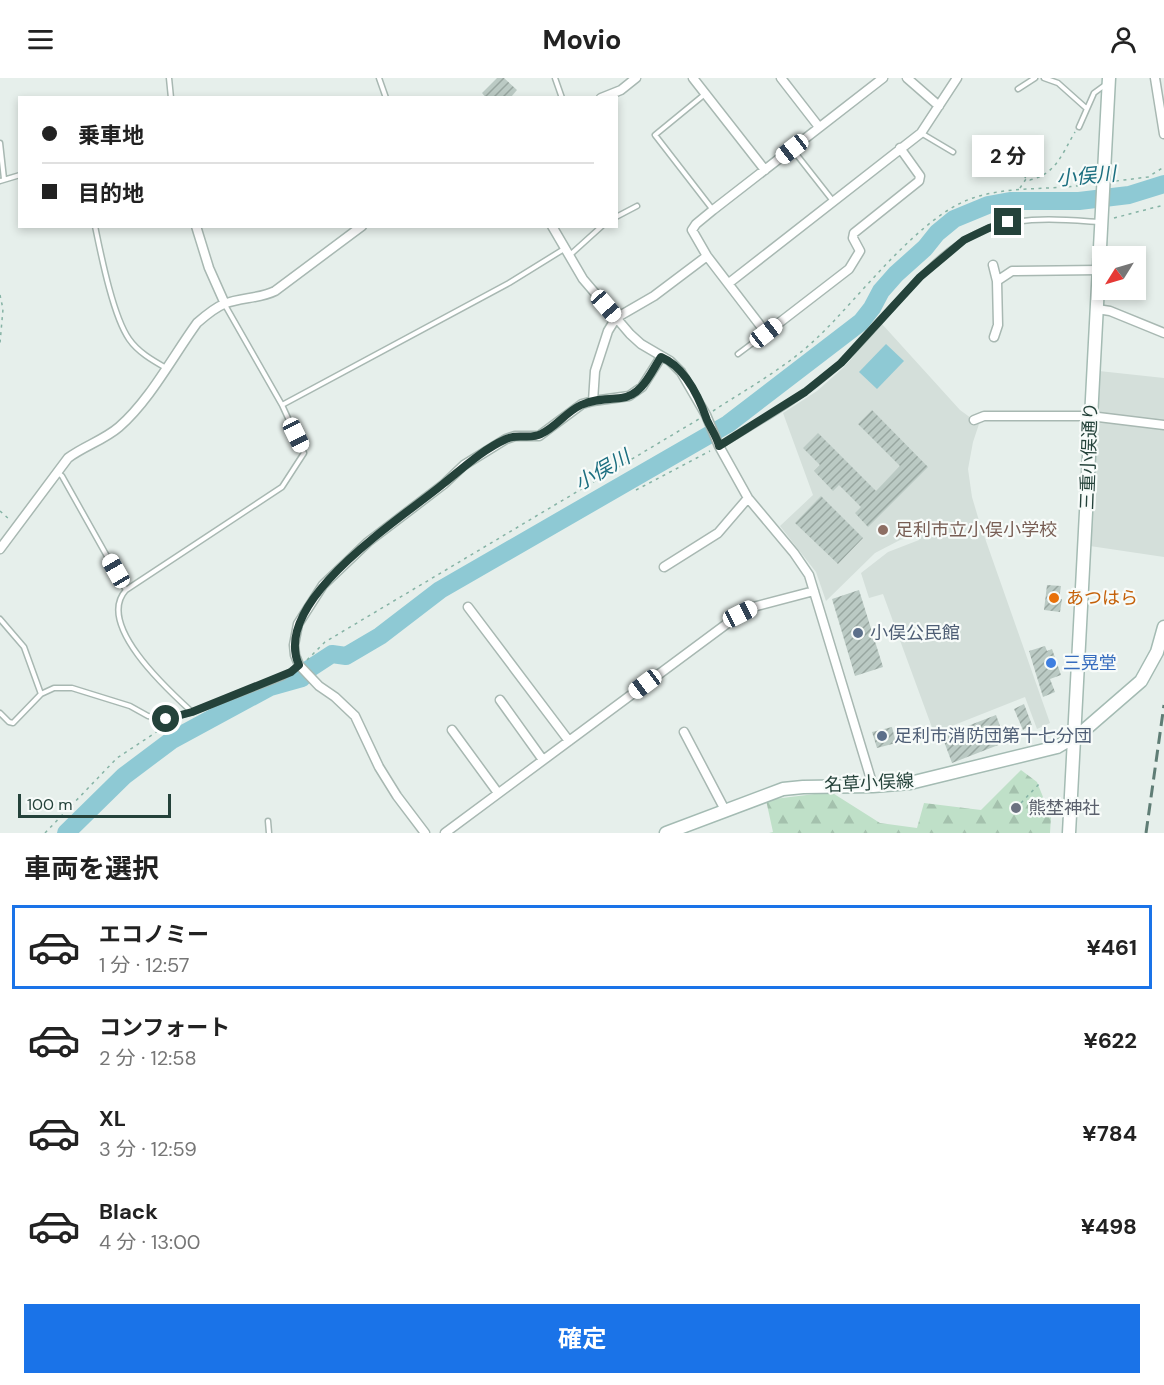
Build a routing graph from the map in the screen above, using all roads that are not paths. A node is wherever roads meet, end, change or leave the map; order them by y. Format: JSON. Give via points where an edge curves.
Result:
{"nodes":[{"id":1,"x":169,"y":78,"type":"edge"},
{"id":2,"x":379,"y":78,"type":"edge"},
{"id":3,"x":555,"y":78,"type":"edge"},
{"id":4,"x":636,"y":78,"type":"edge"},
{"id":5,"x":693,"y":78,"type":"edge"},
{"id":6,"x":781,"y":78,"type":"edge"},
{"id":7,"x":883,"y":78,"type":"edge"},
{"id":8,"x":907,"y":78,"type":"edge"},
{"id":9,"x":957,"y":78,"type":"edge"},
{"id":10,"x":1035,"y":78,"type":"edge"},
{"id":11,"x":1044,"y":78,"type":"edge"},
{"id":12,"x":1155,"y":78,"type":"edge"},
{"id":13,"x":1109,"y":81,"type":"edge"},
{"id":14,"x":1018,"y":89,"type":"dead end"},
{"id":15,"x":705,"y":94,"type":"junction"},
{"id":16,"x":171,"y":96,"type":"edge"},
{"id":17,"x":385,"y":96,"type":"edge"},
{"id":18,"x":561,"y":96,"type":"edge"},
{"id":19,"x":606,"y":96,"type":"edge"},
{"id":20,"x":939,"y":106,"type":"junction"},
{"id":21,"x":1086,"y":108,"type":"junction"},
{"id":22,"x":819,"y":127,"type":"junction"},
{"id":23,"x":1079,"y":127,"type":"road end"},
{"id":24,"x":921,"y":133,"type":"junction"},
{"id":25,"x":1164,"y":134,"type":"edge"},
{"id":26,"x":0,"y":143,"type":"edge"},
{"id":27,"x":900,"y":148,"type":"junction"},
{"id":28,"x":792,"y":149,"type":"junction"},
{"id":29,"x":953,"y":152,"type":"dead end"},
{"id":30,"x":765,"y":170,"type":"junction"},
{"id":31,"x":18,"y":176,"type":"edge"},
{"id":32,"x":2,"y":180,"type":"edge"},
{"id":33,"x":833,"y":201,"type":"junction"},
{"id":34,"x":637,"y":206,"type":"dead end"},
{"id":35,"x":713,"y":210,"type":"junction"},
{"id":36,"x":618,"y":216,"type":"edge"},
{"id":37,"x":1102,"y":219,"type":"junction"},
{"id":38,"x":96,"y":228,"type":"edge"},
{"id":39,"x":197,"y":228,"type":"edge"},
{"id":40,"x":359,"y":228,"type":"edge"},
{"id":41,"x":553,"y":228,"type":"edge"},
{"id":42,"x":599,"y":228,"type":"edge"},
{"id":43,"x":1100,"y":246,"type":"edge"},
{"id":44,"x":566,"y":253,"type":"junction"},
{"id":45,"x":707,"y":256,"type":"junction"},
{"id":46,"x":993,"y":265,"type":"dead end"},
{"id":47,"x":1092,"y":270,"type":"edge"},
{"id":48,"x":997,"y":280,"type":"junction"},
{"id":49,"x":729,"y":283,"type":"junction"},
{"id":50,"x":1097,"y":300,"type":"edge"},
{"id":51,"x":225,"y":304,"type":"junction"},
{"id":52,"x":1097,"y":309,"type":"junction"},
{"id":53,"x":616,"y":318,"type":"junction"},
{"id":54,"x":766,"y":333,"type":"junction"},
{"id":55,"x":1164,"y":333,"type":"edge"},
{"id":56,"x":994,"y":337,"type":"dead end"},
{"id":57,"x":738,"y":354,"type":"dead end"},
{"id":58,"x":661,"y":357,"type":"junction"},
{"id":59,"x":166,"y":369,"type":"junction"},
{"id":60,"x":593,"y":401,"type":"junction"},
{"id":61,"x":282,"y":405,"type":"junction"},
{"id":62,"x":1090,"y":416,"type":"junction"},
{"id":63,"x":974,"y":420,"type":"dead end"},
{"id":64,"x":1164,"y":425,"type":"edge"},
{"id":65,"x":719,"y":444,"type":"junction"},
{"id":66,"x":57,"y":472,"type":"junction"},
{"id":67,"x":748,"y":498,"type":"junction"},
{"id":68,"x":0,"y":549,"type":"edge"},
{"id":69,"x":664,"y":567,"type":"dead end"},
{"id":70,"x":126,"y":590,"type":"junction"},
{"id":71,"x":814,"y":591,"type":"junction"},
{"id":72,"x":468,"y":607,"type":"dead end"},
{"id":73,"x":0,"y":619,"type":"edge"},
{"id":74,"x":1164,"y":627,"type":"edge"},
{"id":75,"x":300,"y":666,"type":"junction"},
{"id":76,"x":41,"y":694,"type":"junction"},
{"id":77,"x":500,"y":700,"type":"dead end"},
{"id":78,"x":192,"y":712,"type":"junction"},
{"id":79,"x":0,"y":714,"type":"edge"},
{"id":80,"x":452,"y":730,"type":"dead end"},
{"id":81,"x":684,"y":732,"type":"dead end"},
{"id":82,"x":1074,"y":738,"type":"junction"},
{"id":83,"x":569,"y":741,"type":"junction"},
{"id":84,"x":543,"y":760,"type":"junction"},
{"id":85,"x":873,"y":786,"type":"junction"},
{"id":86,"x":498,"y":794,"type":"junction"},
{"id":87,"x":725,"y":810,"type":"junction"},
{"id":88,"x":268,"y":821,"type":"dead end"},
{"id":89,"x":268,"y":833,"type":"edge"},
{"id":90,"x":425,"y":833,"type":"edge"},
{"id":91,"x":445,"y":833,"type":"edge"},
{"id":92,"x":666,"y":833,"type":"edge"},
{"id":93,"x":1069,"y":833,"type":"edge"}],
"edges":[{"from":1,"to":16,"type":"lane"},
{"from":2,"to":17,"type":"lane"},
{"from":3,"to":18,"type":"lane"},
{"from":4,"to":19,"type":"street"},
{"from":5,"to":15,"type":"street"},
{"from":6,"to":22,"type":"street"},
{"from":7,"to":22,"type":"street"},
{"from":8,"to":20,"type":"street"},
{"from":9,"to":20,"type":"street"},
{"from":10,"to":14,"type":"lane"},
{"from":11,"to":21,"type":"lane","via":[[1058,83]]},
{"from":12,"to":25,"type":"street"},
{"from":13,"to":21,"type":"lane","via":[[1094,93]]},
{"from":13,"to":37,"type":"main road","name":"三重小俣通り"},
{"from":15,"to":30,"type":"street"},
{"from":15,"to":35,"type":"lane","via":[[655,135]]},
{"from":20,"to":24,"type":"street"},
{"from":21,"to":23,"type":"lane"},
{"from":22,"to":28,"type":"street"},
{"from":24,"to":27,"type":"street"},
{"from":24,"to":29,"type":"lane"},
{"from":26,"to":32,"type":"lane"},
{"from":27,"to":33,"type":"street"},
{"from":27,"to":54,"type":"street","via":[[920,176],[919,181],[854,233],[860,251],[849,268]]},
{"from":28,"to":30,"type":"street"},
{"from":28,"to":33,"type":"lane"},
{"from":30,"to":35,"type":"street"},
{"from":31,"to":32,"type":"lane"},
{"from":33,"to":49,"type":"street"},
{"from":34,"to":36,"type":"lane"},
{"from":35,"to":45,"type":"street","via":[[692,230]]},
{"from":37,"to":43,"type":"main road","name":"三重小俣通り"},
{"from":37,"to":65,"type":"lane","via":[[1008,222],[975,233],[920,277],[841,363],[805,392]]},
{"from":38,"to":59,"type":"lane","via":[[120,324],[138,349]]},
{"from":39,"to":51,"type":"street"},
{"from":40,"to":51,"type":"street","via":[[275,291]]},
{"from":41,"to":44,"type":"street"},
{"from":42,"to":44,"type":"lane"},
{"from":44,"to":53,"type":"street"},
{"from":44,"to":61,"type":"lane"},
{"from":45,"to":49,"type":"street"},
{"from":45,"to":53,"type":"street","via":[[654,296]]},
{"from":46,"to":48,"type":"street"},
{"from":47,"to":48,"type":"street","via":[[1012,271]]},
{"from":48,"to":56,"type":"street","via":[[998,325]]},
{"from":49,"to":54,"type":"street"},
{"from":50,"to":52,"type":"main road","name":"三重小俣通り"},
{"from":51,"to":59,"type":"street","via":[[197,323]]},
{"from":51,"to":61,"type":"lane"},
{"from":52,"to":55,"type":"street"},
{"from":52,"to":62,"type":"main road","name":"三重小俣通り"},
{"from":53,"to":58,"type":"street","via":[[641,344]]},
{"from":53,"to":60,"type":"street","via":[[595,371]]},
{"from":54,"to":57,"type":"lane"},
{"from":58,"to":60,"type":"street","via":[[634,393]]},
{"from":58,"to":65,"type":"street","via":[[681,372]]},
{"from":59,"to":66,"type":"street","via":[[120,426],[78,451]]},
{"from":60,"to":75,"type":"street","via":[[576,408],[539,435],[515,436],[495,445],[368,542],[323,585],[298,624],[294,645]]},
{"from":61,"to":70,"type":"lane","via":[[304,453],[286,483]]},
{"from":62,"to":63,"type":"street","via":[[984,416]]},
{"from":62,"to":64,"type":"street"},
{"from":62,"to":82,"type":"main road","name":"三重小俣通り"},
{"from":65,"to":67,"type":"street"},
{"from":66,"to":68,"type":"street"},
{"from":66,"to":70,"type":"lane"},
{"from":67,"to":69,"type":"street","via":[[718,533]]},
{"from":67,"to":71,"type":"street","via":[[794,553],[809,575]]},
{"from":70,"to":78,"type":"lane","via":[[120,596],[119,609],[129,641],[144,664]]},
{"from":71,"to":83,"type":"street","via":[[740,614]]},
{"from":71,"to":85,"type":"street"},
{"from":72,"to":83,"type":"street"},
{"from":73,"to":76,"type":"lane","via":[[24,647]]},
{"from":74,"to":82,"type":"main road","name":"名草小俣線","via":[[1157,652],[1141,681]]},
{"from":75,"to":78,"type":"lane","via":[[282,677]]},
{"from":75,"to":90,"type":"street","via":[[355,716],[384,776]]},
{"from":76,"to":78,"type":"lane","via":[[54,688],[72,688],[130,706],[156,719]]},
{"from":76,"to":79,"type":"lane","via":[[13,723]]},
{"from":77,"to":84,"type":"street"},
{"from":80,"to":86,"type":"street"},
{"from":81,"to":87,"type":"street"},
{"from":82,"to":85,"type":"main road","name":"名草小俣線","via":[[1050,749],[924,780]]},
{"from":82,"to":93,"type":"main road","name":"三重小俣通り"},
{"from":83,"to":84,"type":"street"},
{"from":84,"to":86,"type":"street"},
{"from":85,"to":87,"type":"main road","name":"名草小俣線","via":[[793,787]]},
{"from":86,"to":91,"type":"street"},
{"from":87,"to":92,"type":"main road","name":"名草小俣線"},
{"from":88,"to":89,"type":"lane"}]}
